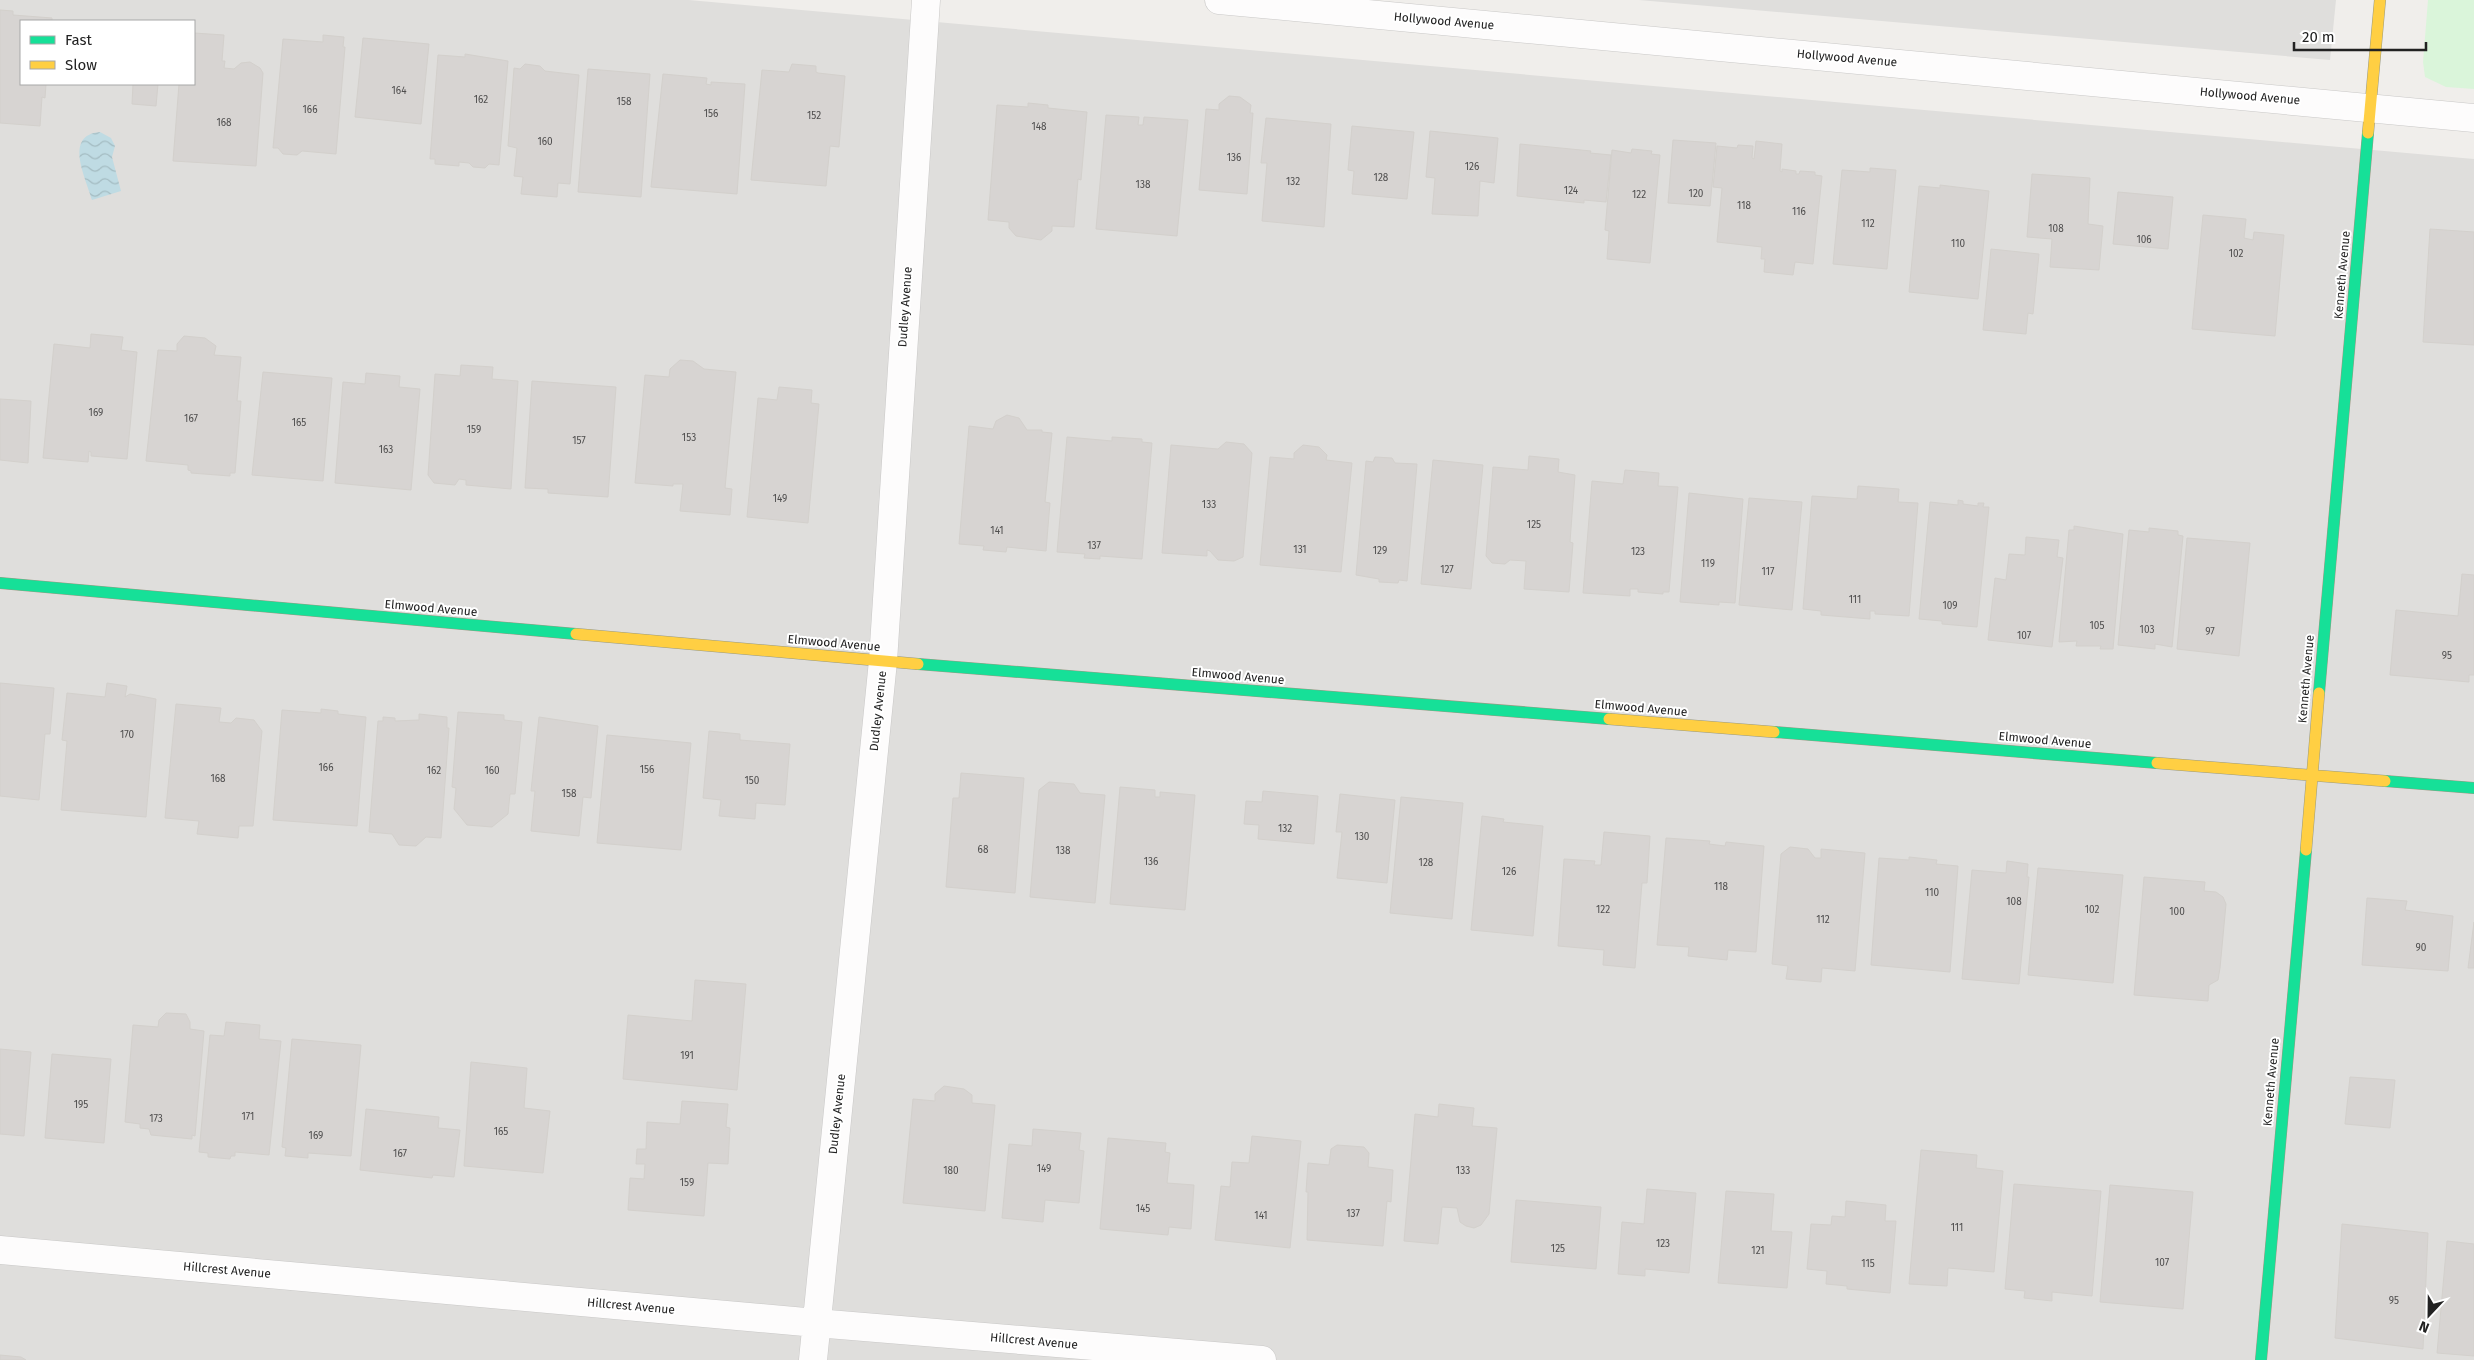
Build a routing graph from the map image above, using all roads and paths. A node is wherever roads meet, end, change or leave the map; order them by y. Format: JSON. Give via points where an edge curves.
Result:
{"nodes":[{"id":1,"x":926,"y":0,"type":"edge"},
{"id":2,"x":1219,"y":0,"type":"edge"},
{"id":3,"x":2380,"y":0,"type":"edge"},
{"id":4,"x":2370,"y":107,"type":"junction"},
{"id":5,"x":2474,"y":118,"type":"edge"},
{"id":6,"x":0,"y":583,"type":"edge"},
{"id":7,"x":883,"y":661,"type":"junction"},
{"id":8,"x":2311,"y":776,"type":"junction"},
{"id":9,"x":2474,"y":788,"type":"edge"},
{"id":10,"x":0,"y":1250,"type":"edge"},
{"id":11,"x":816,"y":1323,"type":"junction"},
{"id":12,"x":813,"y":1360,"type":"edge"},
{"id":13,"x":1262,"y":1360,"type":"edge"},
{"id":14,"x":2260,"y":1360,"type":"edge"}],
"edges":[{"from":1,"to":7,"type":"street","name":"Dudley Avenue"},
{"from":2,"to":4,"type":"street","name":"Hollywood Avenue"},
{"from":3,"to":4,"type":"street","name":"Kenneth Avenue"},
{"from":4,"to":5,"type":"street","name":"Hollywood Avenue"},
{"from":4,"to":8,"type":"street","name":"Kenneth Avenue"},
{"from":6,"to":7,"type":"street","name":"Elmwood Avenue"},
{"from":7,"to":8,"type":"street","name":"Elmwood Avenue"},
{"from":7,"to":11,"type":"street","name":"Dudley Avenue"},
{"from":8,"to":9,"type":"street","name":"Elmwood Avenue"},
{"from":8,"to":14,"type":"street","name":"Kenneth Avenue"},
{"from":10,"to":11,"type":"street","name":"Hillcrest Avenue"},
{"from":11,"to":12,"type":"street","name":"Dudley Avenue"},
{"from":11,"to":13,"type":"street","name":"Hillcrest Avenue"}]}
